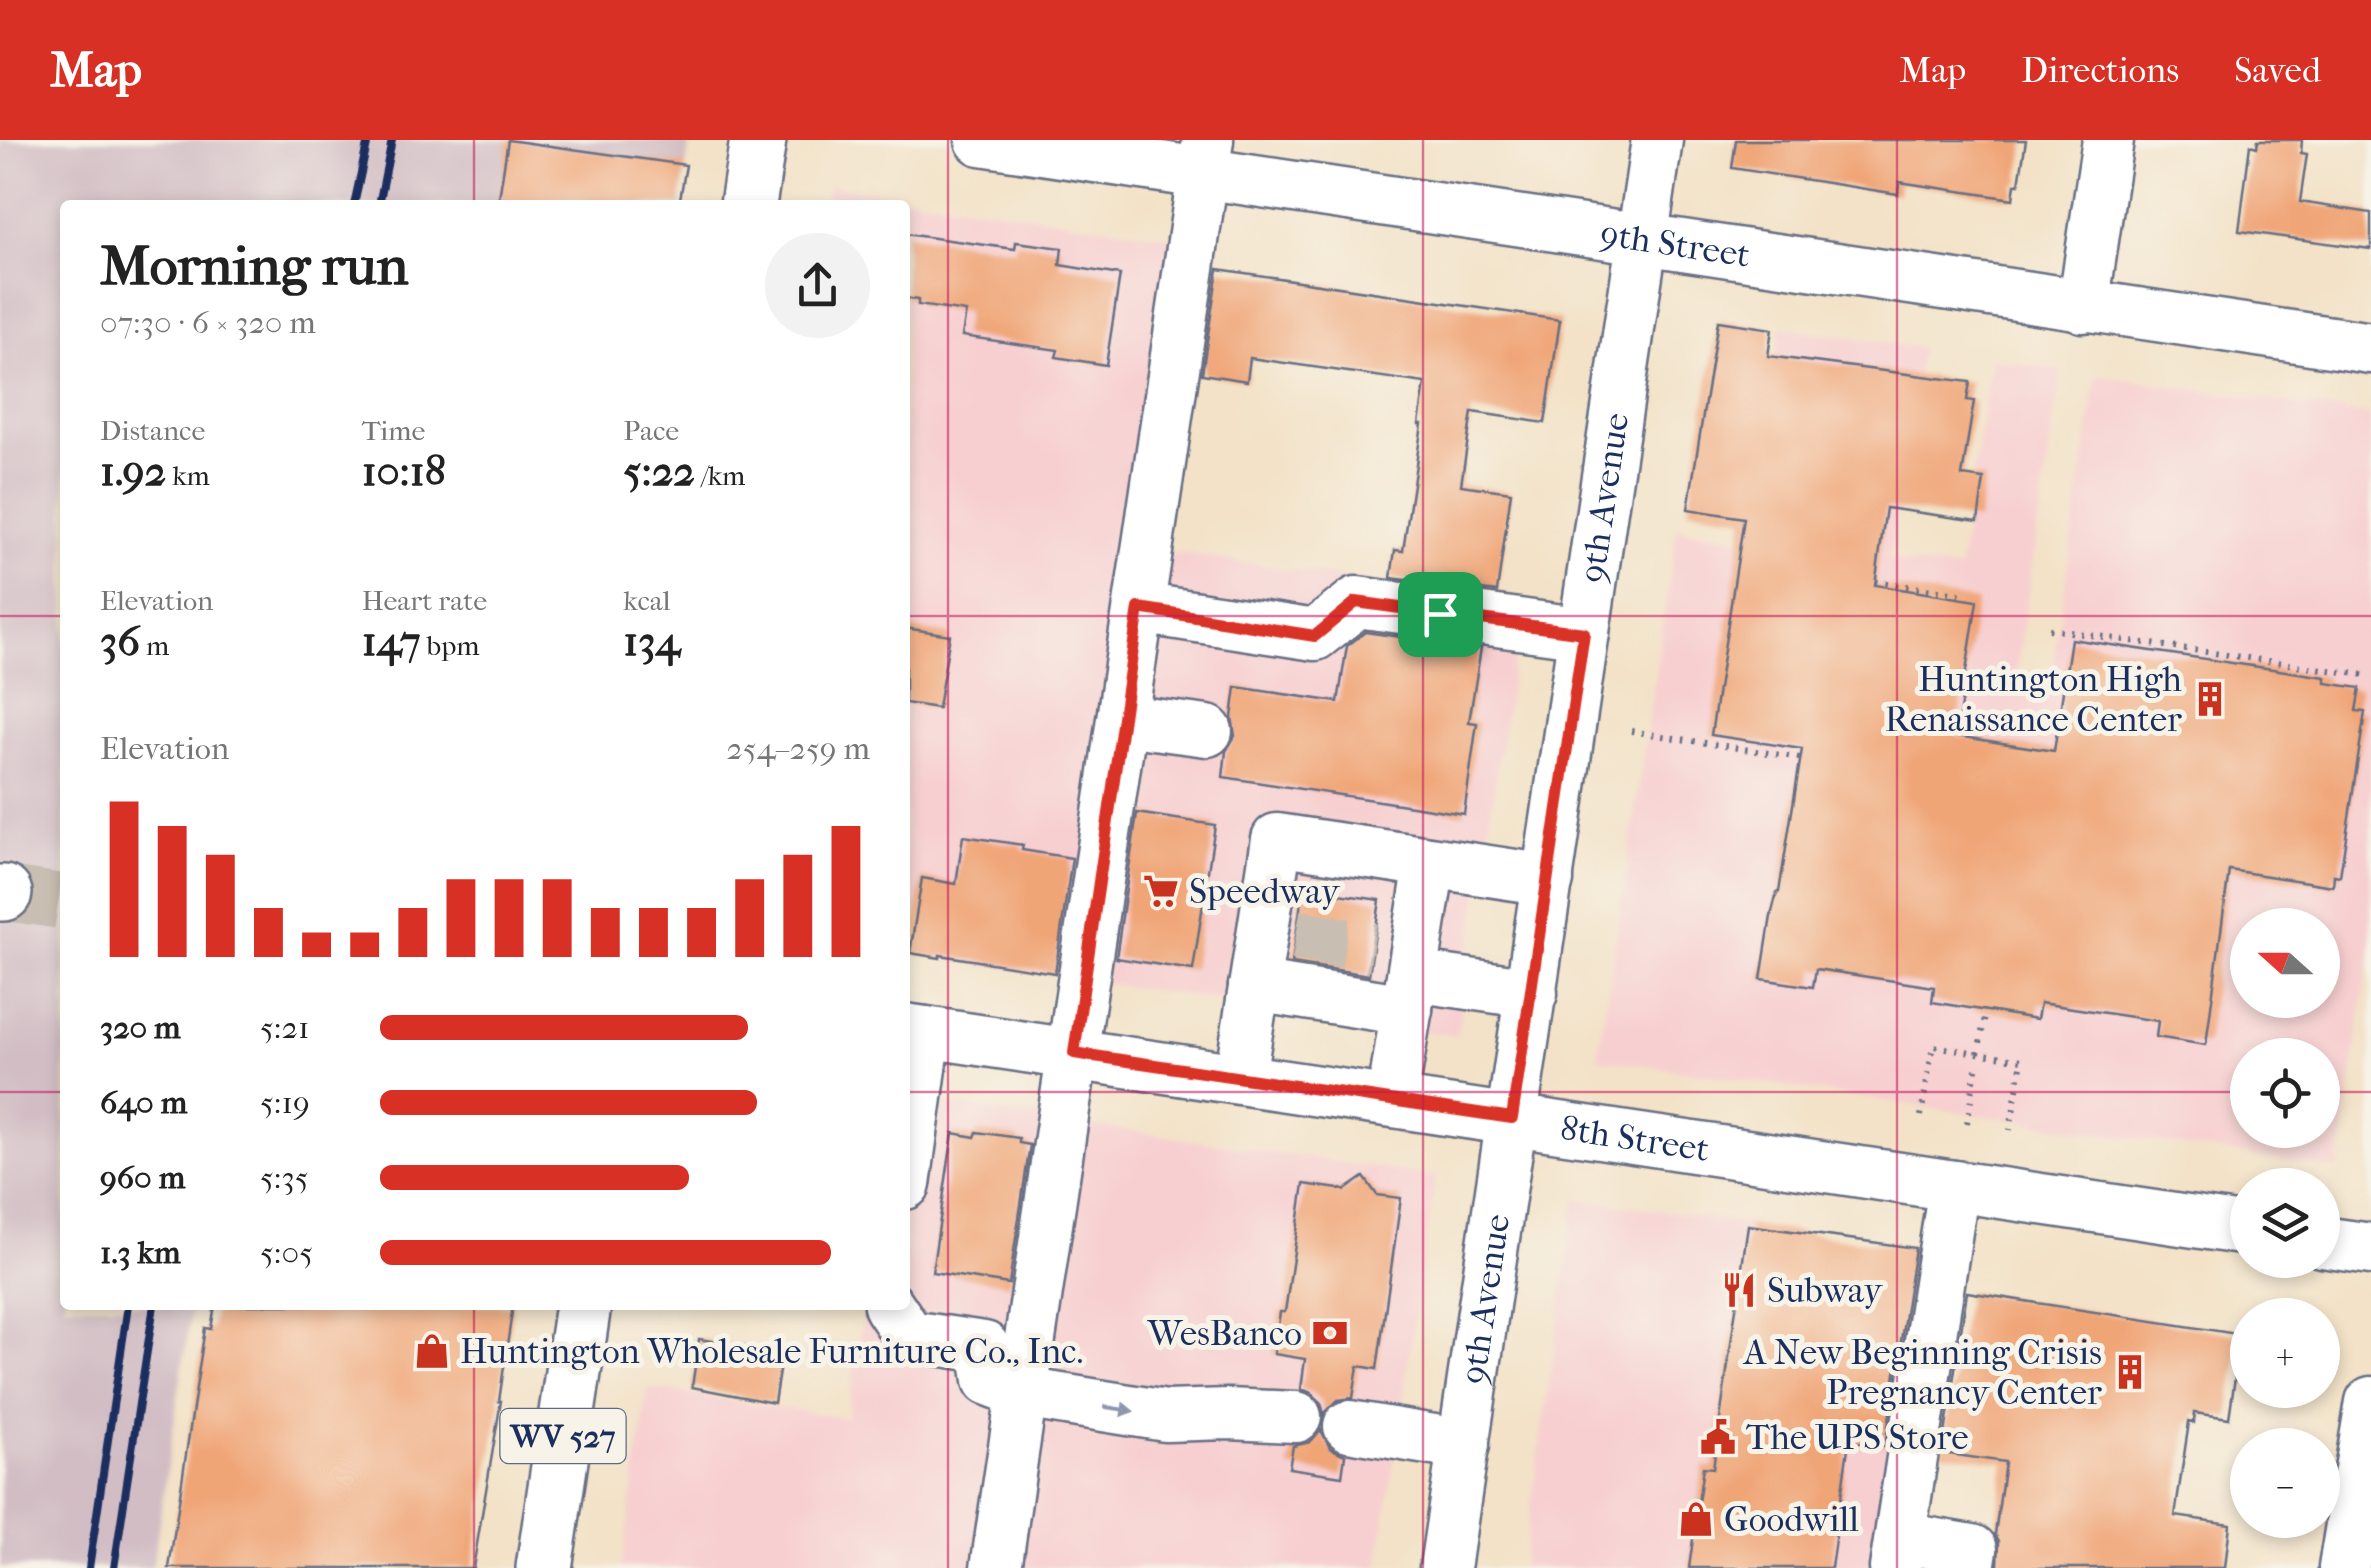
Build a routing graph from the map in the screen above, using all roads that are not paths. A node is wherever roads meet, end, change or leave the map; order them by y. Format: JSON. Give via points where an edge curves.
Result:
{"nodes":[{"id":1,"x":758,"y":140,"type":"edge"},
{"id":2,"x":982,"y":140,"type":"edge"},
{"id":3,"x":1658,"y":140,"type":"edge"},
{"id":4,"x":2108,"y":140,"type":"edge"},
{"id":5,"x":1205,"y":158,"type":"edge"},
{"id":6,"x":749,"y":200,"type":"edge"},
{"id":7,"x":1642,"y":240,"type":"junction"},
{"id":8,"x":2083,"y":307,"type":"junction"},
{"id":9,"x":2371,"y":348,"type":"edge"},
{"id":10,"x":1139,"y":608,"type":"junction"},
{"id":11,"x":1584,"y":633,"type":"junction"},
{"id":12,"x":1123,"y":720,"type":"junction"},
{"id":13,"x":1208,"y":731,"type":"dead end"},
{"id":14,"x":1430,"y":863,"type":"junction"},
{"id":15,"x":1548,"y":880,"type":"junction"},
{"id":16,"x":1402,"y":973,"type":"junction"},
{"id":17,"x":1254,"y":986,"type":"junction"},
{"id":18,"x":1532,"y":993,"type":"junction"},
{"id":19,"x":916,"y":1030,"type":"edge"},
{"id":20,"x":1074,"y":1053,"type":"junction"},
{"id":21,"x":1240,"y":1078,"type":"junction"},
{"id":22,"x":1392,"y":1101,"type":"junction"},
{"id":23,"x":910,"y":1114,"type":"edge"},
{"id":24,"x":1512,"y":1118,"type":"junction"},
{"id":25,"x":1954,"y":1186,"type":"junction"},
{"id":26,"x":2230,"y":1227,"type":"edge"},
{"id":27,"x":2340,"y":1245,"type":"edge"},
{"id":28,"x":2371,"y":1249,"type":"edge"},
{"id":29,"x":582,"y":1310,"type":"edge"},
{"id":30,"x":891,"y":1310,"type":"edge"},
{"id":31,"x":1034,"y":1317,"type":"junction"},
{"id":32,"x":984,"y":1347,"type":"junction"},
{"id":33,"x":1023,"y":1393,"type":"junction"},
{"id":34,"x":2371,"y":1402,"type":"edge"},
{"id":35,"x":1296,"y":1417,"type":"dead end"},
{"id":36,"x":1349,"y":1426,"type":"dead end"},
{"id":37,"x":1464,"y":1445,"type":"junction"},
{"id":38,"x":1898,"y":1553,"type":"edge"},
{"id":39,"x":544,"y":1568,"type":"edge"},
{"id":40,"x":996,"y":1568,"type":"edge"},
{"id":41,"x":1445,"y":1568,"type":"edge"},
{"id":42,"x":1969,"y":1568,"type":"edge"},
{"id":43,"x":2344,"y":1568,"type":"edge"}],
"edges":[{"from":1,"to":6,"type":"main road"},
{"from":2,"to":5,"type":"street","name":"9th Street"},
{"from":3,"to":7,"type":"street","name":"9th Avenue"},
{"from":4,"to":8,"type":"street"},
{"from":5,"to":7,"type":"street","name":"9th Street"},
{"from":5,"to":10,"type":"street"},
{"from":7,"to":8,"type":"street","name":"9th Street"},
{"from":7,"to":11,"type":"street","name":"9th Avenue"},
{"from":8,"to":9,"type":"street","name":"9th Street"},
{"from":10,"to":11,"type":"street","via":[[1315,636],[1356,602]]},
{"from":10,"to":12,"type":"street"},
{"from":11,"to":15,"type":"street","name":"9th Avenue"},
{"from":12,"to":13,"type":"street"},
{"from":12,"to":20,"type":"street"},
{"from":14,"to":15,"type":"street"},
{"from":14,"to":16,"type":"street"},
{"from":14,"to":17,"type":"street","via":[[1277,839],[1279,932]]},
{"from":15,"to":18,"type":"street","name":"9th Avenue"},
{"from":16,"to":17,"type":"street"},
{"from":16,"to":18,"type":"street"},
{"from":16,"to":22,"type":"street"},
{"from":17,"to":21,"type":"street"},
{"from":18,"to":24,"type":"street","name":"9th Avenue"},
{"from":19,"to":20,"type":"street","name":"8th Street"},
{"from":19,"to":23,"type":"street"},
{"from":20,"to":21,"type":"street","name":"8th Street"},
{"from":20,"to":31,"type":"street"},
{"from":21,"to":22,"type":"street","name":"8th Street"},
{"from":22,"to":24,"type":"street","name":"8th Street"},
{"from":24,"to":25,"type":"street","name":"8th Street"},
{"from":24,"to":37,"type":"street","name":"9th Avenue"},
{"from":25,"to":26,"type":"street","name":"8th Street"},
{"from":25,"to":38,"type":"street"},
{"from":27,"to":28,"type":"street"},
{"from":29,"to":39,"type":"main road","number":"WV 527"},
{"from":30,"to":32,"type":"street","via":[[909,1336]]},
{"from":31,"to":32,"type":"street","via":[[1002,1316]]},
{"from":31,"to":33,"type":"street"},
{"from":32,"to":33,"type":"street","via":[[989,1380]]},
{"from":33,"to":35,"type":"street","one_way":true,"via":[[1166,1416]]},
{"from":33,"to":40,"type":"street"},
{"from":34,"to":43,"type":"street"},
{"from":36,"to":37,"type":"street"},
{"from":37,"to":41,"type":"street","name":"9th Avenue"},
{"from":38,"to":42,"type":"street","via":[[1972,1550]]}]}
